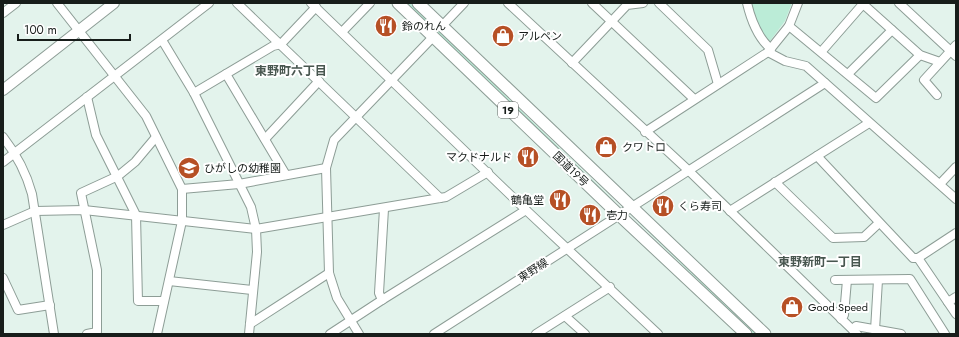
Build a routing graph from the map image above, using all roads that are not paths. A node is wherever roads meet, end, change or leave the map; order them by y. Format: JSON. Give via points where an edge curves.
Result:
{"nodes":[{"id":1,"x":16,"y":3,"type":"edge"},
{"id":2,"x":57,"y":3,"type":"edge"},
{"id":3,"x":114,"y":3,"type":"edge"},
{"id":4,"x":209,"y":3,"type":"edge"},
{"id":5,"x":237,"y":3,"type":"edge"},
{"id":6,"x":370,"y":3,"type":"edge"},
{"id":7,"x":398,"y":3,"type":"edge"},
{"id":8,"x":418,"y":3,"type":"edge"},
{"id":9,"x":464,"y":3,"type":"edge"},
{"id":10,"x":508,"y":3,"type":"edge"},
{"id":11,"x":592,"y":3,"type":"edge"},
{"id":12,"x":643,"y":3,"type":"edge"},
{"id":13,"x":659,"y":3,"type":"edge"},
{"id":14,"x":747,"y":3,"type":"edge"},
{"id":15,"x":798,"y":3,"type":"edge"},
{"id":16,"x":899,"y":3,"type":"edge"},
{"id":17,"x":313,"y":5,"type":"edge"},
{"id":18,"x":3,"y":13,"type":"edge"},
{"id":19,"x":612,"y":21,"type":"junction"},
{"id":20,"x":442,"y":26,"type":"junction"},
{"id":21,"x":790,"y":26,"type":"junction"},
{"id":22,"x":892,"y":30,"type":"junction"},
{"id":23,"x":78,"y":31,"type":"junction"},
{"id":24,"x":342,"y":32,"type":"junction"},
{"id":25,"x":433,"y":37,"type":"junction"},
{"id":26,"x":162,"y":40,"type":"junction"},
{"id":27,"x":281,"y":44,"type":"junction"},
{"id":28,"x":954,"y":50,"type":"edge"},
{"id":29,"x":770,"y":51,"type":"junction"},
{"id":30,"x":822,"y":51,"type":"junction"},
{"id":31,"x":920,"y":55,"type":"junction"},
{"id":32,"x":940,"y":62,"type":"junction"},
{"id":33,"x":572,"y":63,"type":"junction"},
{"id":34,"x":226,"y":74,"type":"junction"},
{"id":35,"x":848,"y":74,"type":"junction"},
{"id":36,"x":114,"y":76,"type":"junction"},
{"id":37,"x":392,"y":80,"type":"junction"},
{"id":38,"x":319,"y":81,"type":"junction"},
{"id":39,"x":825,"y":83,"type":"junction"},
{"id":40,"x":718,"y":84,"type":"junction"},
{"id":41,"x":3,"y":90,"type":"edge"},
{"id":42,"x":194,"y":93,"type":"junction"},
{"id":43,"x":937,"y":94,"type":"dead end"},
{"id":44,"x":87,"y":97,"type":"junction"},
{"id":45,"x":694,"y":100,"type":"junction"},
{"id":46,"x":356,"y":117,"type":"junction"},
{"id":47,"x":869,"y":123,"type":"junction"},
{"id":48,"x":645,"y":132,"type":"junction"},
{"id":49,"x":156,"y":137,"type":"junction"},
{"id":50,"x":3,"y":138,"type":"edge"},
{"id":51,"x":265,"y":138,"type":"junction"},
{"id":52,"x":15,"y":153,"type":"junction"},
{"id":53,"x":817,"y":156,"type":"junction"},
{"id":54,"x":3,"y":162,"type":"edge"},
{"id":55,"x":956,"y":167,"type":"edge"},
{"id":56,"x":326,"y":168,"type":"junction"},
{"id":57,"x":688,"y":170,"type":"junction"},
{"id":58,"x":488,"y":172,"type":"junction"},
{"id":59,"x":286,"y":175,"type":"junction"},
{"id":60,"x":118,"y":176,"type":"junction"},
{"id":61,"x":775,"y":182,"type":"junction"},
{"id":62,"x":239,"y":184,"type":"junction"},
{"id":63,"x":940,"y":184,"type":"junction"},
{"id":64,"x":182,"y":189,"type":"junction"},
{"id":65,"x":440,"y":198,"type":"junction"},
{"id":66,"x":956,"y":199,"type":"edge"},
{"id":67,"x":632,"y":207,"type":"junction"},
{"id":68,"x":384,"y":209,"type":"junction"},
{"id":69,"x":84,"y":210,"type":"junction"},
{"id":70,"x":526,"y":210,"type":"junction"},
{"id":71,"x":35,"y":211,"type":"junction"},
{"id":72,"x":730,"y":211,"type":"junction"},
{"id":73,"x":136,"y":215,"type":"junction"},
{"id":74,"x":619,"y":216,"type":"junction"},
{"id":75,"x":327,"y":218,"type":"junction"},
{"id":76,"x":182,"y":221,"type":"junction"},
{"id":77,"x":879,"y":223,"type":"junction"},
{"id":78,"x":3,"y":225,"type":"edge"},
{"id":79,"x":256,"y":229,"type":"junction"},
{"id":80,"x":956,"y":232,"type":"edge"},
{"id":81,"x":568,"y":248,"type":"junction"},
{"id":82,"x":918,"y":258,"type":"junction"},
{"id":83,"x":329,"y":273,"type":"junction"},
{"id":84,"x":3,"y":278,"type":"edge"},
{"id":85,"x":835,"y":280,"type":"dead end"},
{"id":86,"x":847,"y":280,"type":"junction"},
{"id":87,"x":878,"y":280,"type":"junction"},
{"id":88,"x":170,"y":281,"type":"junction"},
{"id":89,"x":610,"y":287,"type":"junction"},
{"id":90,"x":252,"y":290,"type":"junction"},
{"id":91,"x":956,"y":297,"type":"edge"},
{"id":92,"x":382,"y":300,"type":"junction"},
{"id":93,"x":164,"y":301,"type":"junction"},
{"id":94,"x":948,"y":302,"type":"junction"},
{"id":95,"x":50,"y":305,"type":"junction"},
{"id":96,"x":956,"y":314,"type":"edge"},
{"id":97,"x":565,"y":316,"type":"junction"},
{"id":98,"x":841,"y":319,"type":"junction"},
{"id":99,"x":351,"y":320,"type":"junction"},
{"id":100,"x":250,"y":324,"type":"junction"},
{"id":101,"x":874,"y":330,"type":"junction"},
{"id":102,"x":855,"y":332,"type":"edge"},
{"id":103,"x":54,"y":334,"type":"edge"},
{"id":104,"x":86,"y":334,"type":"edge"},
{"id":105,"x":158,"y":334,"type":"edge"},
{"id":106,"x":249,"y":334,"type":"edge"},
{"id":107,"x":330,"y":334,"type":"edge"},
{"id":108,"x":359,"y":334,"type":"edge"},
{"id":109,"x":434,"y":334,"type":"edge"},
{"id":110,"x":536,"y":334,"type":"edge"},
{"id":111,"x":585,"y":334,"type":"edge"},
{"id":112,"x":658,"y":334,"type":"edge"},
{"id":113,"x":746,"y":334,"type":"edge"},
{"id":114,"x":765,"y":334,"type":"edge"},
{"id":115,"x":901,"y":334,"type":"edge"},
{"id":116,"x":946,"y":334,"type":"edge"}],
"edges":[{"from":1,"to":18,"type":"street"},
{"from":2,"to":23,"type":"street"},
{"from":3,"to":23,"type":"main road"},
{"from":4,"to":26,"type":"street"},
{"from":5,"to":27,"type":"street"},
{"from":6,"to":24,"type":"street"},
{"from":7,"to":25,"type":"highway","name":"国道19号","number":"19"},
{"from":8,"to":20,"type":"highway","name":"国道19号","number":"19"},
{"from":9,"to":20,"type":"street"},
{"from":10,"to":33,"type":"street"},
{"from":11,"to":19,"type":"street"},
{"from":12,"to":19,"type":"street","via":[[627,4]]},
{"from":13,"to":40,"type":"street","via":[[708,50]]},
{"from":14,"to":29,"type":"street","via":[[751,20]]},
{"from":15,"to":21,"type":"street"},
{"from":16,"to":28,"type":"street"},
{"from":17,"to":24,"type":"street"},
{"from":17,"to":27,"type":"street"},
{"from":19,"to":33,"type":"street"},
{"from":19,"to":45,"type":"street"},
{"from":20,"to":67,"type":"highway","name":"国道19号","number":"19"},
{"from":21,"to":29,"type":"street"},
{"from":21,"to":30,"type":"street"},
{"from":22,"to":30,"type":"street","via":[[863,4]]},
{"from":22,"to":31,"type":"street"},
{"from":22,"to":35,"type":"street"},
{"from":23,"to":36,"type":"street"},
{"from":23,"to":41,"type":"main road"},
{"from":24,"to":37,"type":"street"},
{"from":25,"to":37,"type":"street"},
{"from":25,"to":74,"type":"highway","name":"国道19号","number":"19"},
{"from":26,"to":36,"type":"street"},
{"from":26,"to":42,"type":"street"},
{"from":27,"to":34,"type":"street","via":[[273,46]]},
{"from":27,"to":38,"type":"street"},
{"from":28,"to":32,"type":"street"},
{"from":29,"to":39,"type":"street","via":[[786,61],[806,66]]},
{"from":29,"to":40,"type":"street"},
{"from":30,"to":35,"type":"street"},
{"from":31,"to":32,"type":"street"},
{"from":31,"to":35,"type":"street","via":[[876,98]]},
{"from":32,"to":43,"type":"street","via":[[924,80]]},
{"from":33,"to":48,"type":"street"},
{"from":34,"to":42,"type":"street"},
{"from":34,"to":51,"type":"street"},
{"from":36,"to":44,"type":"street"},
{"from":36,"to":49,"type":"street","via":[[146,116]]},
{"from":37,"to":46,"type":"street"},
{"from":37,"to":58,"type":"street"},
{"from":38,"to":46,"type":"street"},
{"from":38,"to":51,"type":"street"},
{"from":39,"to":47,"type":"street"},
{"from":39,"to":57,"type":"street","name":"東野線"},
{"from":40,"to":45,"type":"street"},
{"from":42,"to":62,"type":"street"},
{"from":44,"to":52,"type":"street"},
{"from":44,"to":60,"type":"street","via":[[96,134]]},
{"from":45,"to":48,"type":"street"},
{"from":46,"to":56,"type":"street","via":[[334,140]]},
{"from":46,"to":65,"type":"street"},
{"from":47,"to":53,"type":"street"},
{"from":47,"to":63,"type":"street"},
{"from":48,"to":57,"type":"street"},
{"from":49,"to":60,"type":"street","via":[[135,162]]},
{"from":49,"to":64,"type":"street"},
{"from":50,"to":52,"type":"street"},
{"from":51,"to":59,"type":"street"},
{"from":52,"to":54,"type":"street"},
{"from":52,"to":71,"type":"street","via":[[26,172]]},
{"from":53,"to":61,"type":"street"},
{"from":53,"to":77,"type":"street"},
{"from":55,"to":63,"type":"street"},
{"from":56,"to":59,"type":"street"},
{"from":56,"to":75,"type":"street"},
{"from":57,"to":67,"type":"street","name":"東野線"},
{"from":57,"to":72,"type":"street"},
{"from":58,"to":65,"type":"street"},
{"from":58,"to":70,"type":"street"},
{"from":59,"to":62,"type":"street"},
{"from":60,"to":69,"type":"street","via":[[82,193]]},
{"from":60,"to":73,"type":"street"},
{"from":61,"to":72,"type":"street"},
{"from":61,"to":77,"type":"street","via":[[833,238],[864,237]]},
{"from":62,"to":64,"type":"street"},
{"from":62,"to":79,"type":"street","via":[[251,207]]},
{"from":63,"to":66,"type":"street"},
{"from":64,"to":76,"type":"street"},
{"from":65,"to":68,"type":"street"},
{"from":67,"to":74,"type":"street","name":"東野線"},
{"from":67,"to":114,"type":"highway","name":"国道19号","number":"19"},
{"from":68,"to":75,"type":"street"},
{"from":68,"to":92,"type":"street","via":[[380,294]]},
{"from":69,"to":71,"type":"street"},
{"from":69,"to":73,"type":"street"},
{"from":69,"to":104,"type":"street","via":[[97,270],[99,306],[98,332]]},
{"from":70,"to":81,"type":"street"},
{"from":70,"to":92,"type":"street"},
{"from":71,"to":78,"type":"street"},
{"from":71,"to":95,"type":"street"},
{"from":72,"to":98,"type":"street"},
{"from":73,"to":76,"type":"street"},
{"from":73,"to":93,"type":"street","via":[[138,301]]},
{"from":74,"to":81,"type":"street","name":"東野線"},
{"from":74,"to":113,"type":"highway","name":"国道19号","number":"19"},
{"from":75,"to":79,"type":"street"},
{"from":75,"to":83,"type":"street"},
{"from":76,"to":79,"type":"street"},
{"from":76,"to":88,"type":"street"},
{"from":77,"to":82,"type":"street","via":[[913,258]]},
{"from":79,"to":90,"type":"street","via":[[257,252]]},
{"from":80,"to":82,"type":"street"},
{"from":81,"to":89,"type":"street"},
{"from":81,"to":109,"type":"street","name":"東野線"},
{"from":82,"to":94,"type":"street"},
{"from":83,"to":99,"type":"street","via":[[337,298]]},
{"from":83,"to":100,"type":"street"},
{"from":84,"to":95,"type":"street","via":[[18,310]]},
{"from":85,"to":86,"type":"street"},
{"from":86,"to":87,"type":"street"},
{"from":86,"to":98,"type":"street","via":[[844,314]]},
{"from":87,"to":101,"type":"street"},
{"from":87,"to":116,"type":"street","via":[[910,279]]},
{"from":88,"to":90,"type":"street"},
{"from":88,"to":93,"type":"street"},
{"from":89,"to":97,"type":"street"},
{"from":89,"to":112,"type":"street"},
{"from":90,"to":100,"type":"street"},
{"from":91,"to":94,"type":"street"},
{"from":92,"to":99,"type":"street"},
{"from":93,"to":105,"type":"street"},
{"from":94,"to":96,"type":"street"},
{"from":95,"to":103,"type":"street"},
{"from":97,"to":110,"type":"street"},
{"from":97,"to":111,"type":"street"},
{"from":98,"to":102,"type":"street"},
{"from":99,"to":107,"type":"street"},
{"from":99,"to":108,"type":"street"},
{"from":100,"to":106,"type":"street"},
{"from":101,"to":102,"type":"street","via":[[856,326]]},
{"from":101,"to":115,"type":"street"}]}
